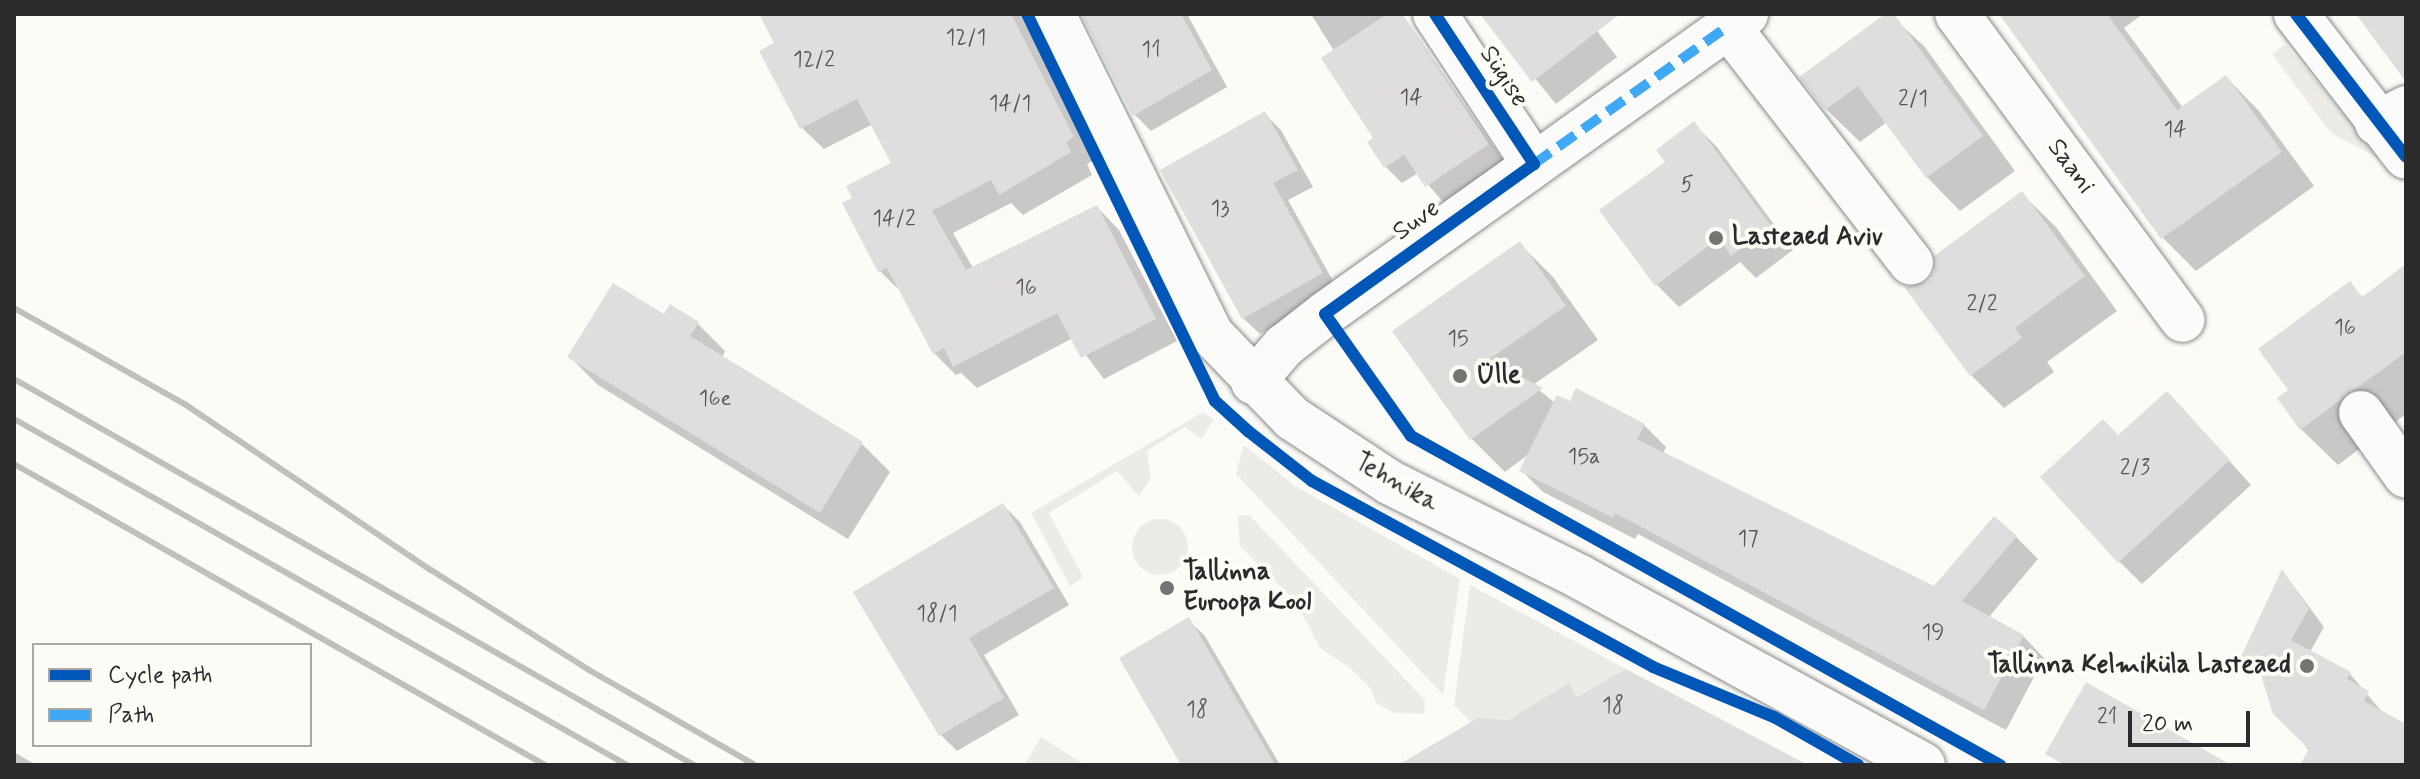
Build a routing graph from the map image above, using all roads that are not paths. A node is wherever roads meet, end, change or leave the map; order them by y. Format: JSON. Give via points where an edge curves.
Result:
{"nodes":[{"id":1,"x":1053,"y":14,"type":"edge"},
{"id":2,"x":1435,"y":14,"type":"edge"},
{"id":3,"x":1957,"y":14,"type":"edge"},
{"id":4,"x":2296,"y":14,"type":"edge"},
{"id":5,"x":1737,"y":20,"type":"edge"},
{"id":6,"x":2392,"y":115,"type":"edge"},
{"id":7,"x":2406,"y":157,"type":"edge"},
{"id":8,"x":1534,"y":164,"type":"junction"},
{"id":9,"x":1911,"y":263,"type":"dead end"},
{"id":10,"x":2183,"y":320,"type":"dead end"},
{"id":11,"x":1253,"y":382,"type":"junction"},
{"id":12,"x":2361,"y":413,"type":"dead end"},
{"id":13,"x":2406,"y":476,"type":"edge"},
{"id":14,"x":1923,"y":765,"type":"edge"}],
"edges":[{"from":1,"to":11,"type":"street","name":"Tehnika","via":[[1211,334]]},
{"from":2,"to":8,"type":"street","name":"Sügise"},
{"from":3,"to":10,"type":"street","name":"Saani"},
{"from":4,"to":6,"type":"street"},
{"from":5,"to":8,"type":"street","name":"Suve"},
{"from":5,"to":9,"type":"street"},
{"from":6,"to":7,"type":"street"},
{"from":8,"to":11,"type":"street","name":"Suve","via":[[1284,346]]},
{"from":11,"to":14,"type":"street","name":"Tehnika","via":[[1292,418],[1391,483],[1580,577]]},
{"from":12,"to":13,"type":"street"}]}
